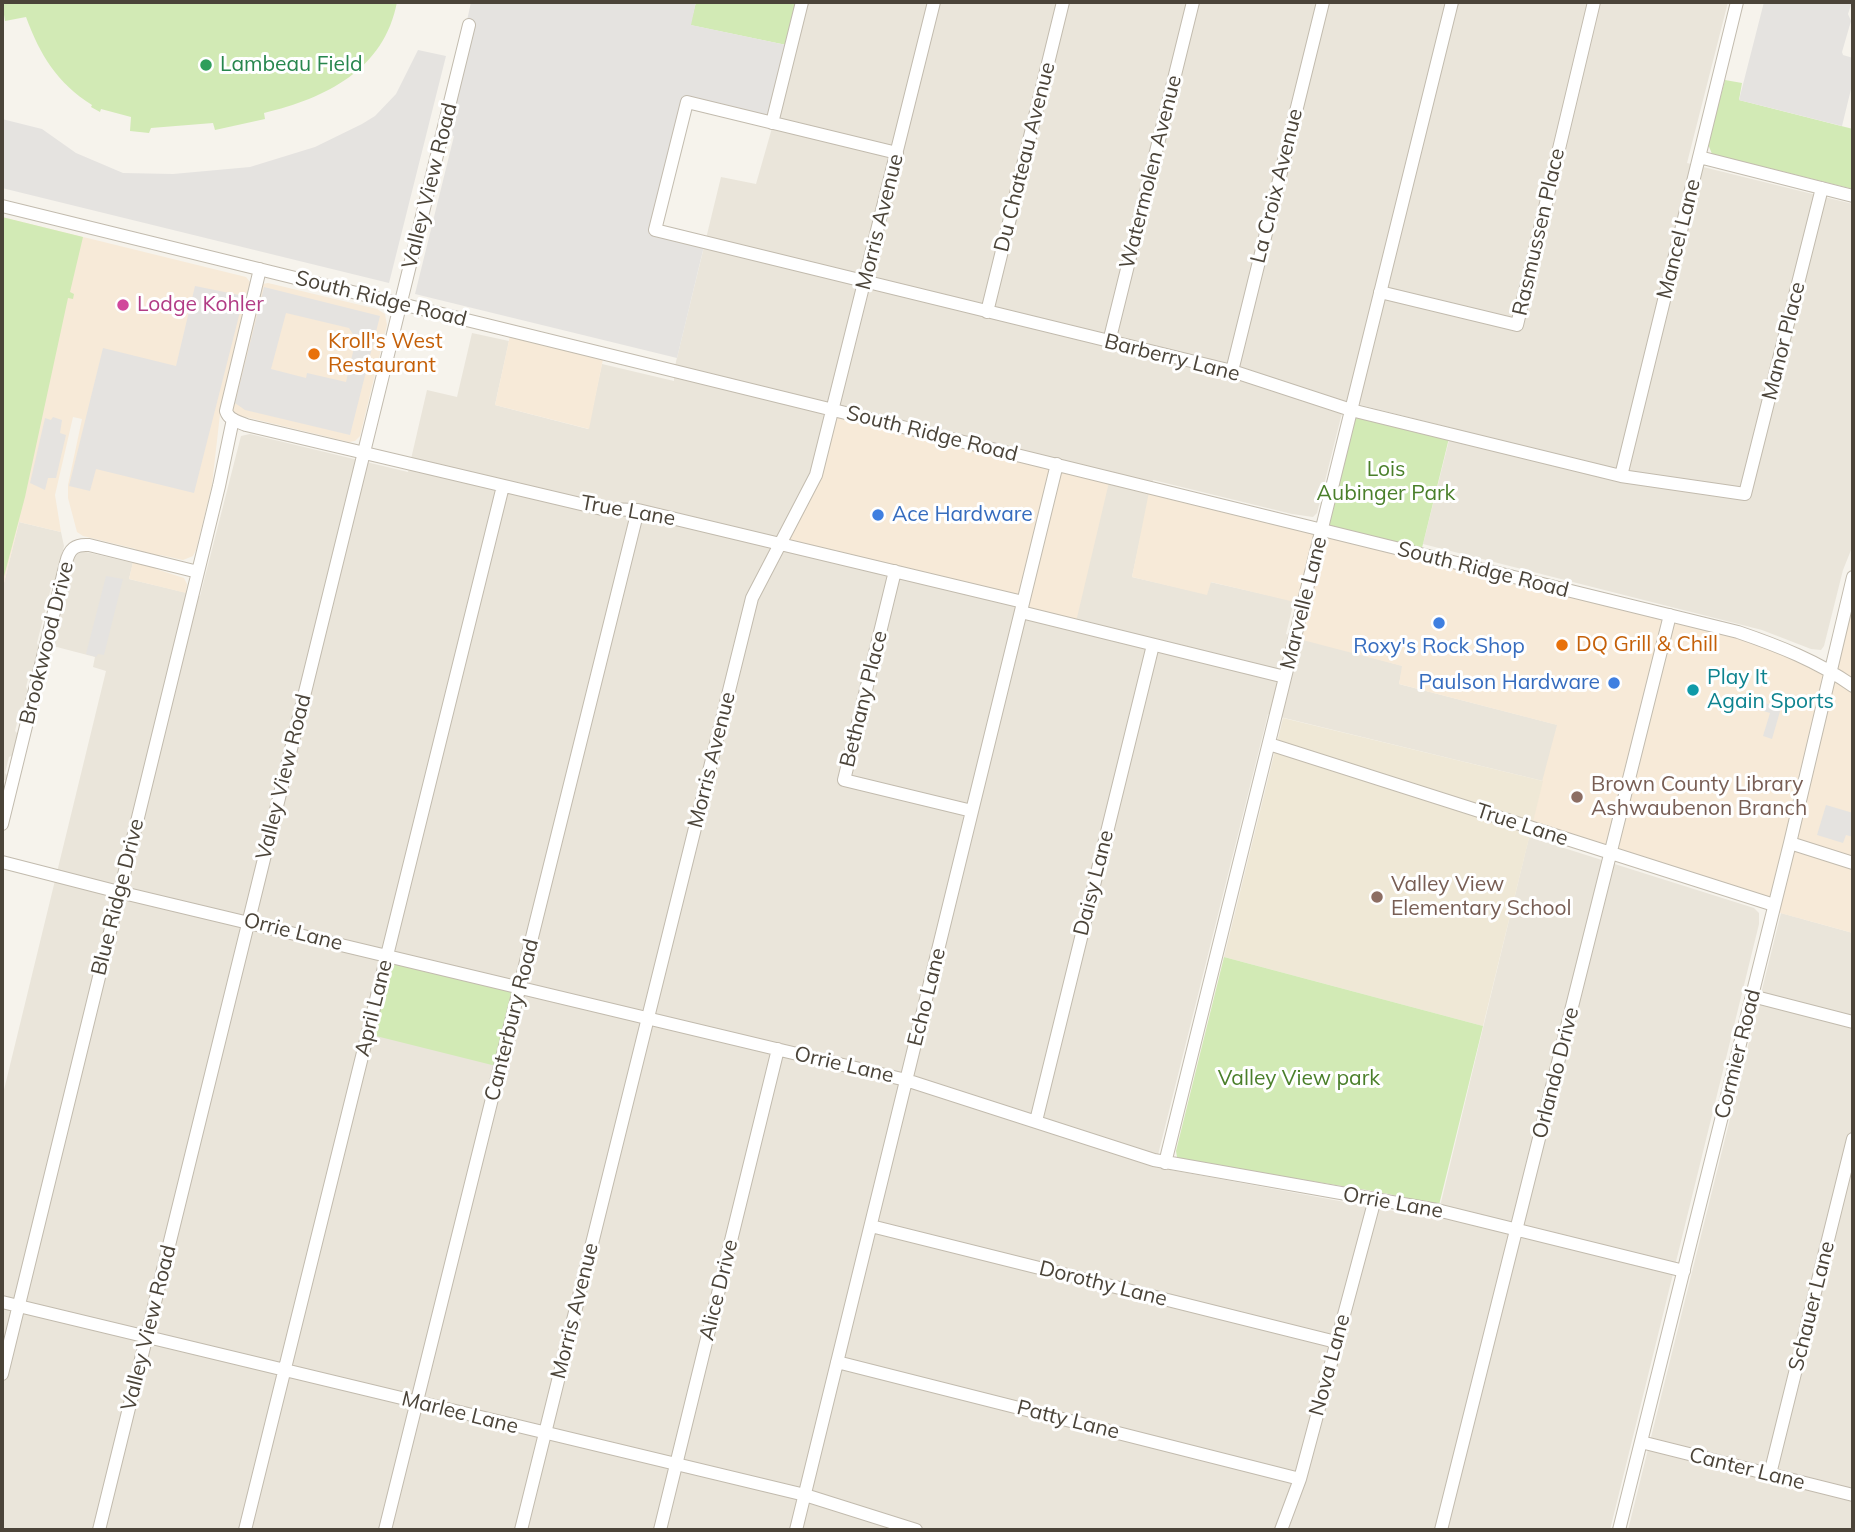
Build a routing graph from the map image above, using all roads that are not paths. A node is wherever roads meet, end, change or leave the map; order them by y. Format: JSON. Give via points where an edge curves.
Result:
{"nodes":[{"id":1,"x":802,"y":2,"type":"edge"},
{"id":2,"x":934,"y":2,"type":"edge"},
{"id":3,"x":1063,"y":2,"type":"edge"},
{"id":4,"x":1193,"y":2,"type":"edge"},
{"id":5,"x":1322,"y":2,"type":"edge"},
{"id":6,"x":1452,"y":2,"type":"edge"},
{"id":7,"x":1594,"y":2,"type":"edge"},
{"id":8,"x":1737,"y":2,"type":"edge"},
{"id":9,"x":469,"y":25,"type":"dead end"},
{"id":10,"x":772,"y":123,"type":"junction"},
{"id":11,"x":897,"y":153,"type":"junction"},
{"id":12,"x":1699,"y":157,"type":"junction"},
{"id":13,"x":1822,"y":188,"type":"junction"},
{"id":14,"x":1853,"y":195,"type":"edge"},
{"id":15,"x":2,"y":206,"type":"edge"},
{"id":16,"x":260,"y":269,"type":"junction"},
{"id":17,"x":865,"y":282,"type":"junction"},
{"id":18,"x":1380,"y":292,"type":"junction"},
{"id":19,"x":401,"y":304,"type":"junction"},
{"id":20,"x":987,"y":312,"type":"junction"},
{"id":21,"x":1109,"y":342,"type":"junction"},
{"id":22,"x":1232,"y":371,"type":"junction"},
{"id":23,"x":833,"y":410,"type":"junction"},
{"id":24,"x":1351,"y":410,"type":"junction"},
{"id":25,"x":233,"y":419,"type":"junction"},
{"id":26,"x":363,"y":452,"type":"junction"},
{"id":27,"x":1057,"y":464,"type":"junction"},
{"id":28,"x":1621,"y":476,"type":"junction"},
{"id":29,"x":502,"y":485,"type":"junction"},
{"id":30,"x":1745,"y":494,"type":"joint"},
{"id":31,"x":638,"y":510,"type":"junction"},
{"id":32,"x":1322,"y":529,"type":"junction"},
{"id":33,"x":780,"y":544,"type":"junction"},
{"id":34,"x":895,"y":571,"type":"junction"},
{"id":35,"x":198,"y":572,"type":"junction"},
{"id":36,"x":1853,"y":577,"type":"edge"},
{"id":37,"x":1022,"y":607,"type":"junction"},
{"id":38,"x":1670,"y":615,"type":"junction"},
{"id":39,"x":1153,"y":645,"type":"junction"},
{"id":40,"x":1829,"y":670,"type":"junction"},
{"id":41,"x":1285,"y":677,"type":"junction"},
{"id":42,"x":1853,"y":686,"type":"edge"},
{"id":43,"x":1269,"y":744,"type":"junction"},
{"id":44,"x":972,"y":811,"type":"junction"},
{"id":45,"x":2,"y":824,"type":"edge"},
{"id":46,"x":1790,"y":843,"type":"junction"},
{"id":47,"x":1610,"y":853,"type":"junction"},
{"id":48,"x":2,"y":862,"type":"edge"},
{"id":49,"x":1853,"y":863,"type":"edge"},
{"id":50,"x":119,"y":892,"type":"junction"},
{"id":51,"x":1774,"y":905,"type":"junction"},
{"id":52,"x":248,"y":921,"type":"junction"},
{"id":53,"x":387,"y":955,"type":"junction"},
{"id":54,"x":520,"y":987,"type":"junction"},
{"id":55,"x":1752,"y":996,"type":"junction"},
{"id":56,"x":648,"y":1018,"type":"junction"},
{"id":57,"x":1853,"y":1021,"type":"edge"},
{"id":58,"x":778,"y":1049,"type":"junction"},
{"id":59,"x":906,"y":1080,"type":"junction"},
{"id":60,"x":1036,"y":1121,"type":"junction"},
{"id":61,"x":1853,"y":1139,"type":"edge"},
{"id":62,"x":1166,"y":1163,"type":"junction"},
{"id":63,"x":1374,"y":1199,"type":"junction"},
{"id":64,"x":871,"y":1226,"type":"junction"},
{"id":65,"x":1517,"y":1230,"type":"junction"},
{"id":66,"x":1684,"y":1271,"type":"junction"},
{"id":67,"x":2,"y":1302,"type":"edge"},
{"id":68,"x":18,"y":1306,"type":"junction"},
{"id":69,"x":146,"y":1337,"type":"junction"},
{"id":70,"x":1336,"y":1342,"type":"junction"},
{"id":71,"x":837,"y":1362,"type":"junction"},
{"id":72,"x":285,"y":1370,"type":"junction"},
{"id":73,"x":2,"y":1374,"type":"edge"},
{"id":74,"x":417,"y":1402,"type":"junction"},
{"id":75,"x":545,"y":1433,"type":"junction"},
{"id":76,"x":1641,"y":1442,"type":"junction"},
{"id":77,"x":676,"y":1465,"type":"junction"},
{"id":78,"x":1770,"y":1474,"type":"junction"},
{"id":79,"x":1300,"y":1479,"type":"junction"},
{"id":80,"x":804,"y":1495,"type":"junction"},
{"id":81,"x":1853,"y":1495,"type":"edge"},
{"id":82,"x":99,"y":1530,"type":"edge"},
{"id":83,"x":244,"y":1530,"type":"edge"},
{"id":84,"x":385,"y":1530,"type":"edge"},
{"id":85,"x":520,"y":1530,"type":"edge"},
{"id":86,"x":660,"y":1530,"type":"edge"},
{"id":87,"x":796,"y":1530,"type":"edge"},
{"id":88,"x":916,"y":1530,"type":"edge"},
{"id":89,"x":1281,"y":1530,"type":"edge"},
{"id":90,"x":1441,"y":1530,"type":"edge"},
{"id":91,"x":1619,"y":1530,"type":"edge"}],
"edges":[{"from":1,"to":10,"type":"street"},
{"from":2,"to":11,"type":"street","name":"Morris Avenue"},
{"from":3,"to":20,"type":"street","name":"Du Chateau Avenue"},
{"from":4,"to":21,"type":"street","name":"Watermolen Avenue"},
{"from":5,"to":22,"type":"street","name":"La Croix Avenue"},
{"from":6,"to":18,"type":"street","name":"Marvelle Lane"},
{"from":7,"to":18,"type":"street","name":"Rasmussen Place","via":[[1517,325]]},
{"from":8,"to":12,"type":"street","name":"Mancel Lane"},
{"from":9,"to":19,"type":"street","name":"Valley View Road"},
{"from":10,"to":11,"type":"street"},
{"from":10,"to":17,"type":"street","name":"Barberry Lane","via":[[687,102],[655,230]]},
{"from":11,"to":17,"type":"street","name":"Morris Avenue"},
{"from":12,"to":13,"type":"street"},
{"from":12,"to":28,"type":"street","name":"Mancel Lane"},
{"from":13,"to":14,"type":"street"},
{"from":13,"to":30,"type":"street","name":"Manor Place"},
{"from":15,"to":16,"type":"street","name":"South Ridge Road"},
{"from":16,"to":19,"type":"street","name":"South Ridge Road"},
{"from":16,"to":25,"type":"street","name":"Blue Ridge Drive","via":[[226,411]]},
{"from":17,"to":20,"type":"street","name":"Barberry Lane"},
{"from":17,"to":23,"type":"street","name":"Morris Avenue"},
{"from":18,"to":24,"type":"street","name":"Marvelle Lane"},
{"from":19,"to":23,"type":"street","name":"South Ridge Road"},
{"from":19,"to":26,"type":"street","name":"Valley View Road"},
{"from":20,"to":21,"type":"street","name":"Barberry Lane"},
{"from":21,"to":22,"type":"street","name":"Barberry Lane"},
{"from":22,"to":24,"type":"street","name":"Barberry Lane"},
{"from":23,"to":27,"type":"street","name":"South Ridge Road"},
{"from":23,"to":33,"type":"street","name":"Morris Avenue","via":[[816,475]]},
{"from":24,"to":28,"type":"street","name":"Barberry Lane"},
{"from":24,"to":32,"type":"street","name":"Marvelle Lane"},
{"from":25,"to":26,"type":"street","name":"True Lane"},
{"from":25,"to":35,"type":"street","name":"Blue Ridge Drive"},
{"from":26,"to":29,"type":"street","name":"True Lane"},
{"from":26,"to":52,"type":"street","name":"Valley View Road"},
{"from":27,"to":32,"type":"street","name":"South Ridge Road"},
{"from":27,"to":37,"type":"street","name":"Echo Lane"},
{"from":28,"to":30,"type":"street","name":"Barberry Lane"},
{"from":29,"to":31,"type":"street","name":"True Lane","via":[[602,509]]},
{"from":29,"to":53,"type":"street","name":"April Lane"},
{"from":31,"to":33,"type":"street","name":"True Lane"},
{"from":31,"to":54,"type":"street","name":"Canterbury Road"},
{"from":32,"to":38,"type":"street","name":"South Ridge Road"},
{"from":32,"to":41,"type":"street","name":"Marvelle Lane"},
{"from":33,"to":34,"type":"street","name":"True Lane"},
{"from":33,"to":56,"type":"street","name":"Morris Avenue","via":[[752,598]]},
{"from":34,"to":37,"type":"street","name":"True Lane"},
{"from":34,"to":44,"type":"street","name":"Bethany Place","via":[[844,780]]},
{"from":35,"to":45,"type":"street","name":"Brookwood Drive","via":[[92,546],[75,546],[67,557]]},
{"from":35,"to":50,"type":"street","name":"Blue Ridge Drive"},
{"from":36,"to":40,"type":"street","name":"Cormier Road"},
{"from":37,"to":39,"type":"street","name":"True Lane"},
{"from":37,"to":44,"type":"street","name":"Echo Lane"},
{"from":38,"to":40,"type":"street","name":"South Ridge Road","via":[[1738,632]]},
{"from":38,"to":47,"type":"street","name":"Orlando Drive"},
{"from":39,"to":41,"type":"street","name":"True Lane"},
{"from":39,"to":60,"type":"street","name":"Daisy Lane"},
{"from":40,"to":42,"type":"street","name":"South Ridge Road"},
{"from":40,"to":46,"type":"street","name":"Cormier Road"},
{"from":41,"to":43,"type":"street","name":"Marvelle Lane"},
{"from":43,"to":47,"type":"street","name":"True Lane"},
{"from":43,"to":62,"type":"street","name":"Marvelle Lane"},
{"from":44,"to":59,"type":"street","name":"Echo Lane"},
{"from":46,"to":49,"type":"street"},
{"from":46,"to":51,"type":"street","name":"Cormier Road"},
{"from":47,"to":51,"type":"street","name":"True Lane"},
{"from":47,"to":65,"type":"street","name":"Orlando Drive"},
{"from":48,"to":50,"type":"street","name":"Orrie Lane"},
{"from":50,"to":52,"type":"street","name":"Orrie Lane"},
{"from":50,"to":68,"type":"street","name":"Blue Ridge Drive"},
{"from":51,"to":55,"type":"street","name":"Cormier Road"},
{"from":52,"to":53,"type":"street","name":"Orrie Lane"},
{"from":52,"to":69,"type":"street","name":"Valley View Road"},
{"from":53,"to":54,"type":"street","name":"Orrie Lane"},
{"from":53,"to":72,"type":"street","name":"April Lane"},
{"from":54,"to":56,"type":"street","name":"Orrie Lane"},
{"from":54,"to":74,"type":"street","name":"Canterbury Road"},
{"from":55,"to":57,"type":"street"},
{"from":55,"to":66,"type":"street","name":"Cormier Road"},
{"from":56,"to":58,"type":"street","name":"Orrie Lane"},
{"from":56,"to":75,"type":"street","name":"Morris Avenue"},
{"from":58,"to":59,"type":"street","name":"Orrie Lane"},
{"from":58,"to":77,"type":"street","name":"Alice Drive"},
{"from":59,"to":60,"type":"street","name":"Orrie Lane"},
{"from":59,"to":64,"type":"street","name":"Echo Lane"},
{"from":60,"to":62,"type":"street","name":"Orrie Lane"},
{"from":61,"to":78,"type":"street","name":"Schauer Lane"},
{"from":62,"to":63,"type":"street","name":"Orrie Lane"},
{"from":63,"to":65,"type":"street","name":"Orrie Lane"},
{"from":63,"to":70,"type":"street","name":"Nova Lane"},
{"from":64,"to":70,"type":"street","name":"Dorothy Lane"},
{"from":64,"to":71,"type":"street","name":"Echo Lane"},
{"from":65,"to":66,"type":"street","name":"Orrie Lane"},
{"from":65,"to":90,"type":"street","name":"Orlando Drive"},
{"from":66,"to":76,"type":"street","name":"Cormier Road"},
{"from":67,"to":68,"type":"street","name":"Marlee Lane"},
{"from":68,"to":69,"type":"street","name":"Marlee Lane"},
{"from":68,"to":73,"type":"street","name":"Blue Ridge Drive"},
{"from":69,"to":72,"type":"street","name":"Marlee Lane"},
{"from":69,"to":82,"type":"street","name":"Valley View Road"},
{"from":70,"to":79,"type":"street","name":"Nova Lane"},
{"from":71,"to":79,"type":"street","name":"Patty Lane"},
{"from":71,"to":80,"type":"street","name":"Echo Lane"},
{"from":72,"to":74,"type":"street","name":"Marlee Lane"},
{"from":72,"to":83,"type":"street","name":"April Lane"},
{"from":74,"to":75,"type":"street","name":"Marlee Lane"},
{"from":74,"to":84,"type":"street","name":"Canterbury Road"},
{"from":75,"to":77,"type":"street","name":"Marlee Lane"},
{"from":75,"to":85,"type":"street","name":"Morris Avenue"},
{"from":76,"to":78,"type":"street","name":"Canter Lane"},
{"from":76,"to":91,"type":"street","name":"Cormier Road"},
{"from":77,"to":80,"type":"street","name":"Marlee Lane"},
{"from":77,"to":86,"type":"street","name":"Alice Drive"},
{"from":78,"to":81,"type":"street","name":"Canter Lane"},
{"from":79,"to":89,"type":"street","name":"Nova Lane"},
{"from":80,"to":87,"type":"street","name":"Echo Lane"},
{"from":80,"to":88,"type":"street","name":"Marlee Lane"}]}
